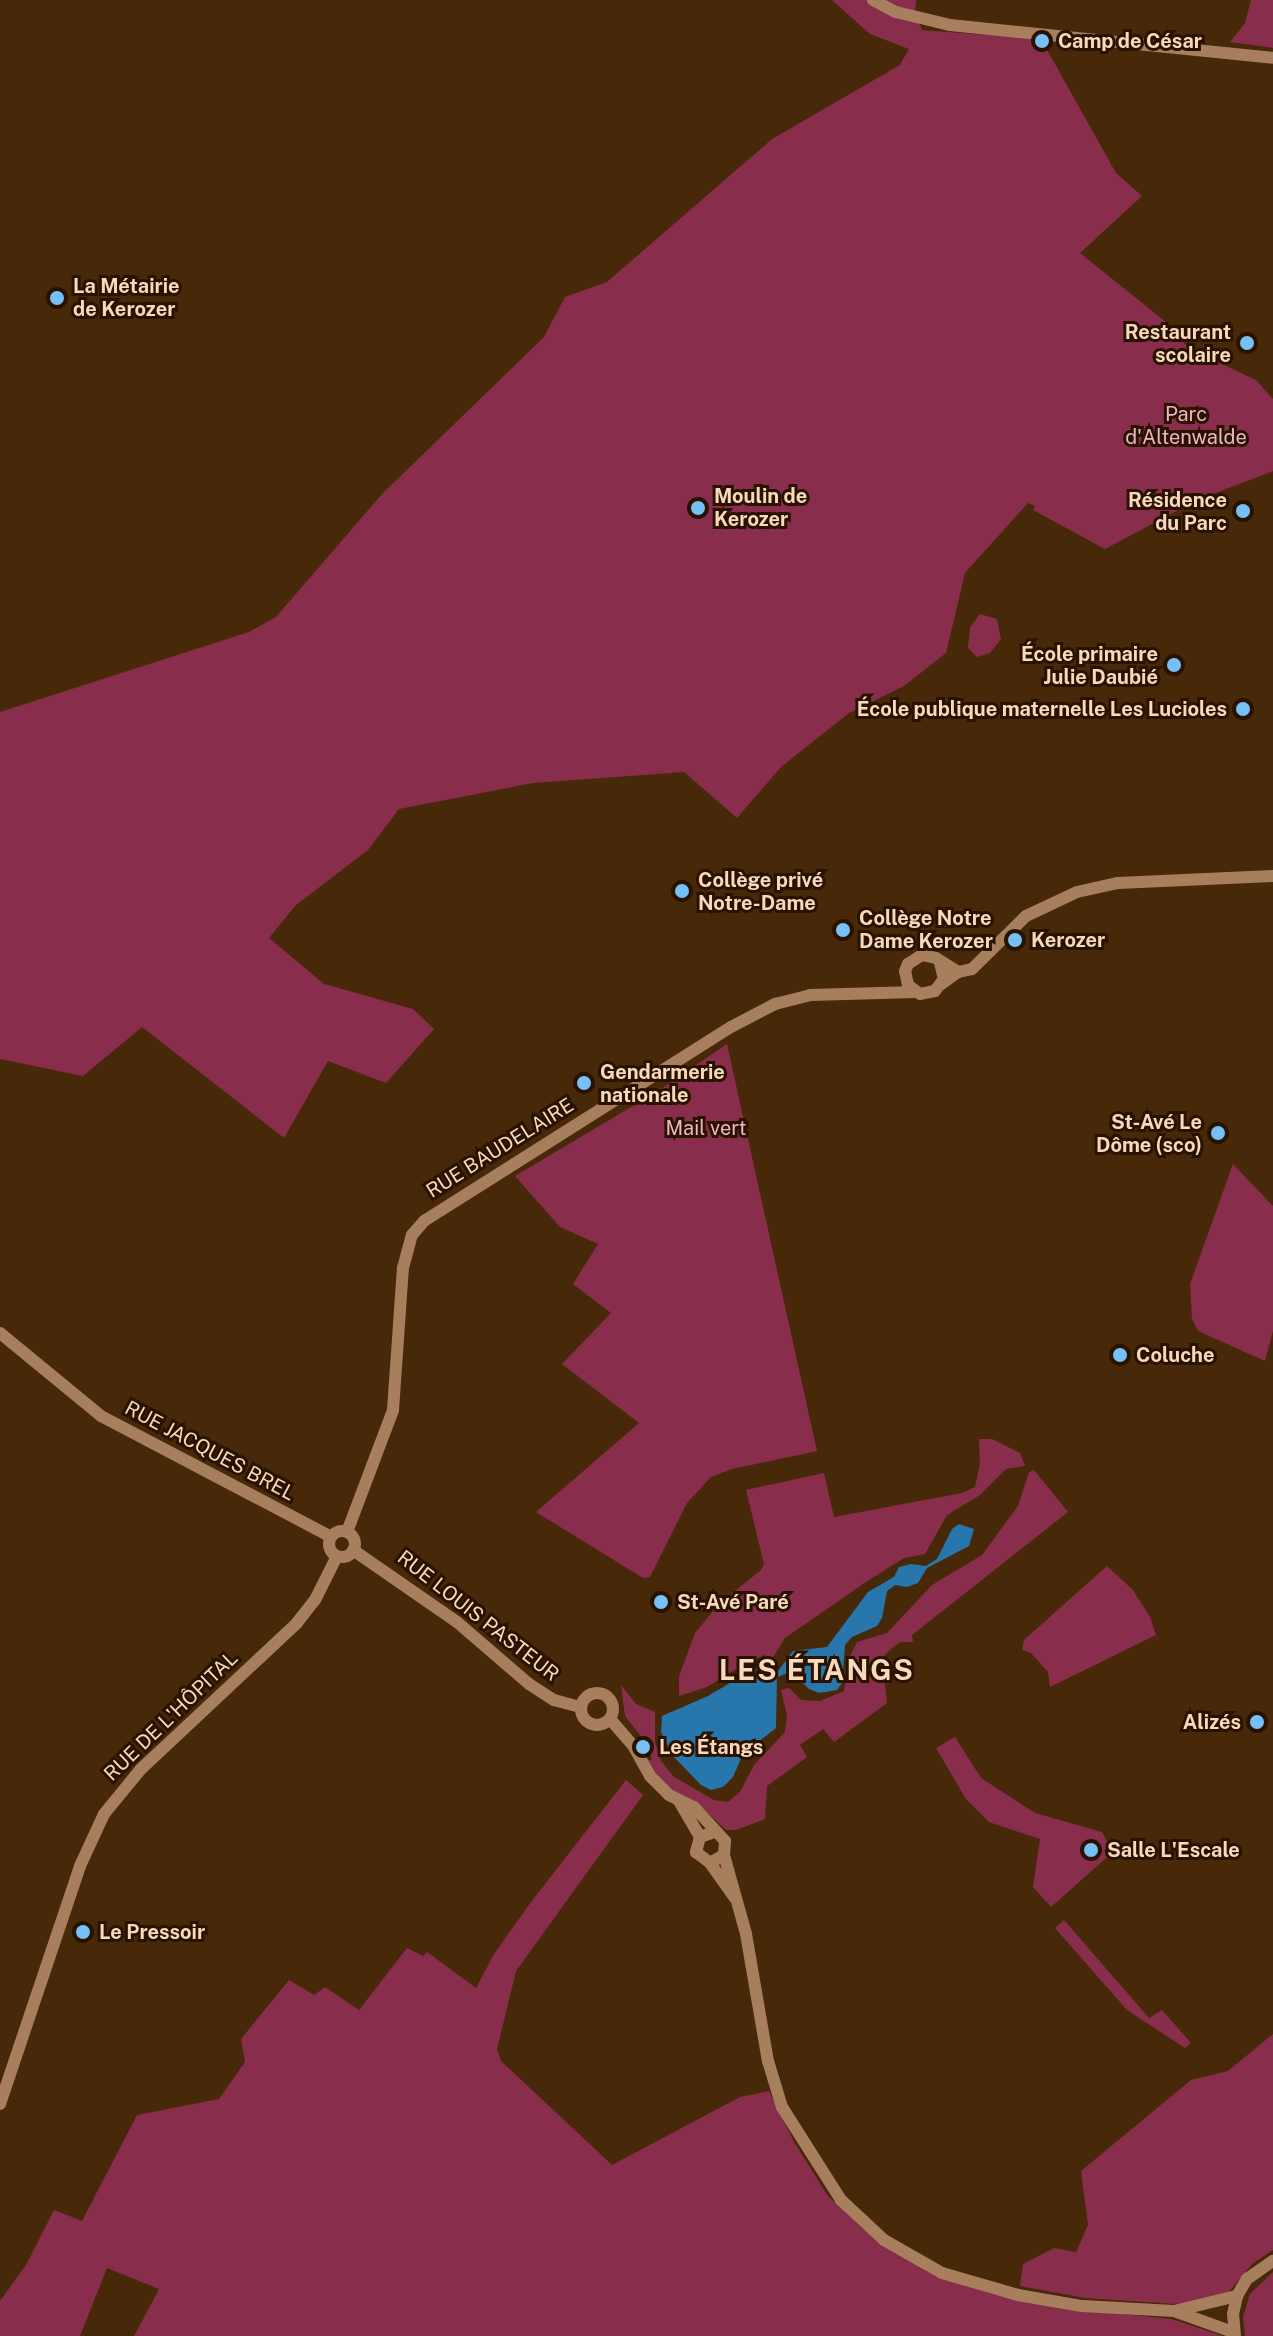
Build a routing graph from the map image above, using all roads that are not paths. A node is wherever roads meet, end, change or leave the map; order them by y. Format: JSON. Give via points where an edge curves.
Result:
{"nodes":[{"id":1,"x":873,"y":0,"type":"edge"},
{"id":2,"x":1273,"y":58,"type":"edge"},
{"id":3,"x":1273,"y":876,"type":"edge"},
{"id":4,"x":940,"y":963,"type":"junction"},
{"id":5,"x":905,"y":971,"type":"junction"},
{"id":6,"x":958,"y":972,"type":"junction"},
{"id":7,"x":940,"y":985,"type":"junction"},
{"id":8,"x":894,"y":992,"type":"junction"},
{"id":9,"x":916,"y":992,"type":"junction"},
{"id":10,"x":0,"y":1333,"type":"edge"},
{"id":11,"x":347,"y":1532,"type":"junction"},
{"id":12,"x":331,"y":1537,"type":"junction"},
{"id":13,"x":353,"y":1550,"type":"junction"},
{"id":14,"x":337,"y":1556,"type":"junction"},
{"id":15,"x":581,"y":1707,"type":"junction"},
{"id":16,"x":610,"y":1719,"type":"junction"},
{"id":17,"x":679,"y":1801,"type":"junction"},
{"id":18,"x":714,"y":1832,"type":"junction"},
{"id":19,"x":700,"y":1837,"type":"junction"},
{"id":20,"x":724,"y":1855,"type":"junction"},
{"id":21,"x":710,"y":1863,"type":"junction"},
{"id":22,"x":735,"y":1898,"type":"junction"},
{"id":23,"x":0,"y":2104,"type":"edge"},
{"id":24,"x":1273,"y":2261,"type":"edge"},
{"id":25,"x":1237,"y":2296,"type":"junction"},
{"id":26,"x":1174,"y":2311,"type":"junction"},
{"id":27,"x":1234,"y":2334,"type":"edge"}],
"edges":[{"from":1,"to":2,"type":"street","via":[[926,20]]},
{"from":3,"to":6,"type":"street","via":[[1118,883],[1077,892],[1026,916],[972,969]]},
{"from":4,"to":5,"type":"street","via":[[922,955]]},
{"from":4,"to":6,"type":"street"},
{"from":4,"to":7,"type":"street"},
{"from":5,"to":8,"type":"street"},
{"from":5,"to":9,"type":"street"},
{"from":6,"to":7,"type":"street"},
{"from":7,"to":9,"type":"street","via":[[928,994]]},
{"from":8,"to":9,"type":"street","name":"RUE BAUDELAIRE"},
{"from":8,"to":11,"type":"street","name":"RUE BAUDELAIRE","via":[[810,995],[775,1004],[424,1221],[406,1251],[393,1410]]},
{"from":10,"to":12,"type":"street","name":"RUE JACQUES BREL","via":[[101,1416]]},
{"from":11,"to":12,"type":"street"},
{"from":11,"to":13,"type":"street"},
{"from":12,"to":14,"type":"street","via":[[330,1549]]},
{"from":13,"to":14,"type":"street"},
{"from":13,"to":15,"type":"street","name":"RUE LOUIS PASTEUR","via":[[457,1622],[529,1684],[554,1700]]},
{"from":14,"to":23,"type":"street","name":"RUE DE L'HÔPITAL","via":[[296,1624],[141,1769],[104,1814],[80,1866]]},
{"from":15,"to":16,"type":"street","via":[[590,1723]]},
{"from":15,"to":16,"type":"street","via":[[590,1695],[605,1695],[613,1708]]},
{"from":16,"to":17,"type":"street","via":[[650,1776]]},
{"from":17,"to":18,"type":"street","via":[[694,1807]]},
{"from":17,"to":19,"type":"street"},
{"from":18,"to":19,"type":"street"},
{"from":18,"to":20,"type":"street","via":[[725,1841]]},
{"from":19,"to":21,"type":"street","via":[[696,1852]]},
{"from":20,"to":21,"type":"street"},
{"from":20,"to":22,"type":"street"},
{"from":21,"to":22,"type":"street"},
{"from":22,"to":26,"type":"street","via":[[782,2107],[841,2200],[884,2240],[942,2273],[1082,2306]]},
{"from":24,"to":25,"type":"street","via":[[1247,2279]]},
{"from":25,"to":26,"type":"street"},
{"from":25,"to":27,"type":"street"},
{"from":26,"to":27,"type":"street"}]}
